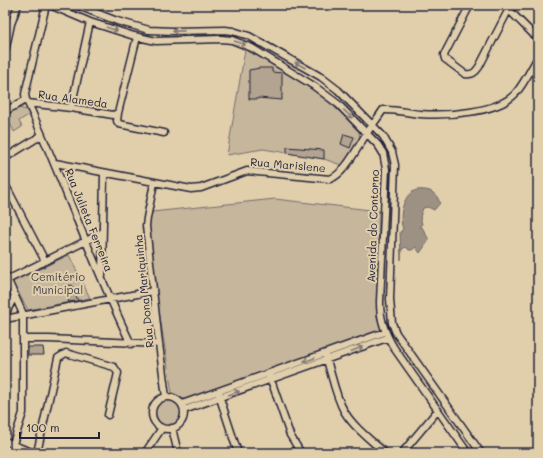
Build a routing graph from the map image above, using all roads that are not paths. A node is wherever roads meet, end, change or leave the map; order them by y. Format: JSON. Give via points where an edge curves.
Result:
{"nodes":[{"id":1,"x":18,"y":5,"type":"edge"},
{"id":2,"x":46,"y":5,"type":"edge"},
{"id":3,"x":50,"y":5,"type":"edge"},
{"id":4,"x":76,"y":5,"type":"edge"},
{"id":5,"x":470,"y":5,"type":"edge"},
{"id":6,"x":507,"y":6,"type":"edge"},
{"id":7,"x":90,"y":22,"type":"junction"},
{"id":8,"x":137,"y":37,"type":"junction"},
{"id":9,"x":538,"y":39,"type":"edge"},
{"id":10,"x":5,"y":52,"type":"edge"},
{"id":11,"x":538,"y":57,"type":"edge"},
{"id":12,"x":321,"y":77,"type":"junction"},
{"id":13,"x":314,"y":86,"type":"junction"},
{"id":14,"x":27,"y":101,"type":"junction"},
{"id":15,"x":71,"y":108,"type":"junction"},
{"id":16,"x":5,"y":111,"type":"edge"},
{"id":17,"x":118,"y":113,"type":"junction"},
{"id":18,"x":373,"y":124,"type":"junction"},
{"id":19,"x":367,"y":132,"type":"junction"},
{"id":20,"x":164,"y":133,"type":"dead end"},
{"id":21,"x":42,"y":135,"type":"junction"},
{"id":22,"x":5,"y":158,"type":"edge"},
{"id":23,"x":55,"y":163,"type":"junction"},
{"id":24,"x":104,"y":172,"type":"junction"},
{"id":25,"x":154,"y":183,"type":"junction"},
{"id":26,"x":5,"y":184,"type":"edge"},
{"id":27,"x":102,"y":233,"type":"junction"},
{"id":28,"x":86,"y":242,"type":"junction"},
{"id":29,"x":45,"y":261,"type":"junction"},
{"id":30,"x":6,"y":278,"type":"edge"},
{"id":31,"x":102,"y":280,"type":"junction"},
{"id":32,"x":153,"y":291,"type":"junction"},
{"id":33,"x":15,"y":295,"type":"junction"},
{"id":34,"x":109,"y":298,"type":"junction"},
{"id":35,"x":23,"y":314,"type":"junction"},
{"id":36,"x":5,"y":315,"type":"edge"},
{"id":37,"x":5,"y":319,"type":"edge"},
{"id":38,"x":386,"y":335,"type":"junction"},
{"id":39,"x":24,"y":339,"type":"junction"},
{"id":40,"x":131,"y":344,"type":"junction"},
{"id":41,"x":159,"y":344,"type":"junction"},
{"id":42,"x":326,"y":357,"type":"junction"},
{"id":43,"x":270,"y":377,"type":"junction"},
{"id":44,"x":219,"y":395,"type":"junction"},
{"id":45,"x":166,"y":397,"type":"junction"},
{"id":46,"x":183,"y":407,"type":"junction"},
{"id":47,"x":438,"y":410,"type":"junction"},
{"id":48,"x":108,"y":415,"type":"dead end"},
{"id":49,"x":162,"y":428,"type":"junction"},
{"id":50,"x":172,"y":428,"type":"junction"},
{"id":51,"x":5,"y":441,"type":"edge"},
{"id":52,"x":13,"y":445,"type":"junction"},
{"id":53,"x":10,"y":453,"type":"edge"},
{"id":54,"x":35,"y":453,"type":"edge"},
{"id":55,"x":145,"y":453,"type":"edge"},
{"id":56,"x":178,"y":453,"type":"edge"},
{"id":57,"x":238,"y":453,"type":"edge"},
{"id":58,"x":301,"y":453,"type":"edge"},
{"id":59,"x":385,"y":453,"type":"edge"},
{"id":60,"x":402,"y":453,"type":"edge"},
{"id":61,"x":468,"y":453,"type":"edge"},
{"id":62,"x":481,"y":453,"type":"edge"}],
"edges":[{"from":1,"to":10,"type":"street"},
{"from":2,"to":14,"type":"street","via":[[25,94]]},
{"from":3,"to":7,"type":"street","name":"Avenida do Contorno"},
{"from":12,"to":4,"type":"street","one_way":true,"via":[[242,33],[225,30],[149,30]]},
{"from":5,"to":6,"type":"street","via":[[444,53],[445,60],[465,74],[473,74],[479,68]]},
{"from":6,"to":9,"type":"street"},
{"from":7,"to":8,"type":"street","name":"Avenida do Contorno","one_way":true},
{"from":7,"to":15,"type":"street"},
{"from":8,"to":13,"type":"street","name":"Avenida do Contorno","one_way":true,"via":[[156,42],[221,39],[237,42],[263,54]]},
{"from":8,"to":17,"type":"street"},
{"from":11,"to":18,"type":"street","name":"Rua Marislene","via":[[514,95],[497,105],[463,113],[428,115],[384,110]]},
{"from":12,"to":13,"type":"street"},
{"from":12,"to":18,"type":"street"},
{"from":13,"to":19,"type":"street","name":"Avenida do Contorno","one_way":true,"via":[[338,104]]},
{"from":14,"to":15,"type":"street","name":"Rua Alameda"},
{"from":14,"to":16,"type":"street"},
{"from":14,"to":21,"type":"street","name":"Rua Julieta Ferreira"},
{"from":15,"to":17,"type":"street","name":"Rua Alameda","via":[[114,115]]},
{"from":17,"to":20,"type":"street","via":[[119,124]]},
{"from":18,"to":19,"type":"street","name":"Rua Marislene"},
{"from":18,"to":62,"type":"street","via":[[392,152],[396,174],[390,299],[392,323],[396,333]]},
{"from":19,"to":25,"type":"street","name":"Rua Marislene","via":[[349,162],[330,179],[252,170],[196,190]]},
{"from":19,"to":38,"type":"street","name":"Avenida do Contorno","via":[[383,153],[386,169],[380,302]]},
{"from":21,"to":22,"type":"street"},
{"from":21,"to":23,"type":"street","name":"Rua Julieta Ferreira"},
{"from":23,"to":24,"type":"street","name":"Rua Marislene"},
{"from":23,"to":28,"type":"street","name":"Rua Julieta Ferreira"},
{"from":24,"to":25,"type":"street","name":"Rua Marislene"},
{"from":24,"to":27,"type":"street"},
{"from":25,"to":32,"type":"street","name":"Rua Dona Mariquinha","via":[[146,222]]},
{"from":26,"to":29,"type":"street"},
{"from":27,"to":28,"type":"street"},
{"from":27,"to":31,"type":"street"},
{"from":28,"to":29,"type":"street"},
{"from":28,"to":31,"type":"street","name":"Rua Julieta Ferreira"},
{"from":29,"to":30,"type":"street"},
{"from":30,"to":33,"type":"street"},
{"from":31,"to":34,"type":"street","name":"Rua Julieta Ferreira"},
{"from":32,"to":34,"type":"street"},
{"from":32,"to":41,"type":"street","name":"Rua Dona Mariquinha"},
{"from":33,"to":35,"type":"street"},
{"from":33,"to":36,"type":"street"},
{"from":34,"to":35,"type":"street"},
{"from":34,"to":40,"type":"street","name":"Rua Julieta Ferreira"},
{"from":35,"to":37,"type":"street"},
{"from":35,"to":39,"type":"street"},
{"from":38,"to":42,"type":"street"},
{"from":38,"to":47,"type":"street","name":"Avenida do Contorno"},
{"from":39,"to":40,"type":"street"},
{"from":39,"to":52,"type":"street","via":[[23,413]]},
{"from":40,"to":41,"type":"street"},
{"from":41,"to":45,"type":"street","name":"Rua Dona Mariquinha"},
{"from":42,"to":43,"type":"street"},
{"from":42,"to":59,"type":"street","via":[[339,399],[348,417]]},
{"from":43,"to":44,"type":"street"},
{"from":43,"to":58,"type":"street","via":[[290,435]]},
{"from":44,"to":46,"type":"street"},
{"from":44,"to":57,"type":"street"},
{"from":45,"to":46,"type":"street","via":[[176,398]]},
{"from":45,"to":49,"type":"street","via":[[157,401],[152,410],[154,421]]},
{"from":46,"to":50,"type":"street","via":[[183,420]]},
{"from":47,"to":60,"type":"street"},
{"from":47,"to":61,"type":"street","name":"Avenida do Contorno"},
{"from":48,"to":54,"type":"street","via":[[117,370],[66,353],[58,358]]},
{"from":49,"to":50,"type":"street"},
{"from":49,"to":55,"type":"street"},
{"from":50,"to":56,"type":"street"},
{"from":51,"to":52,"type":"street"},
{"from":52,"to":53,"type":"street"},
{"from":52,"to":54,"type":"street"}]}
